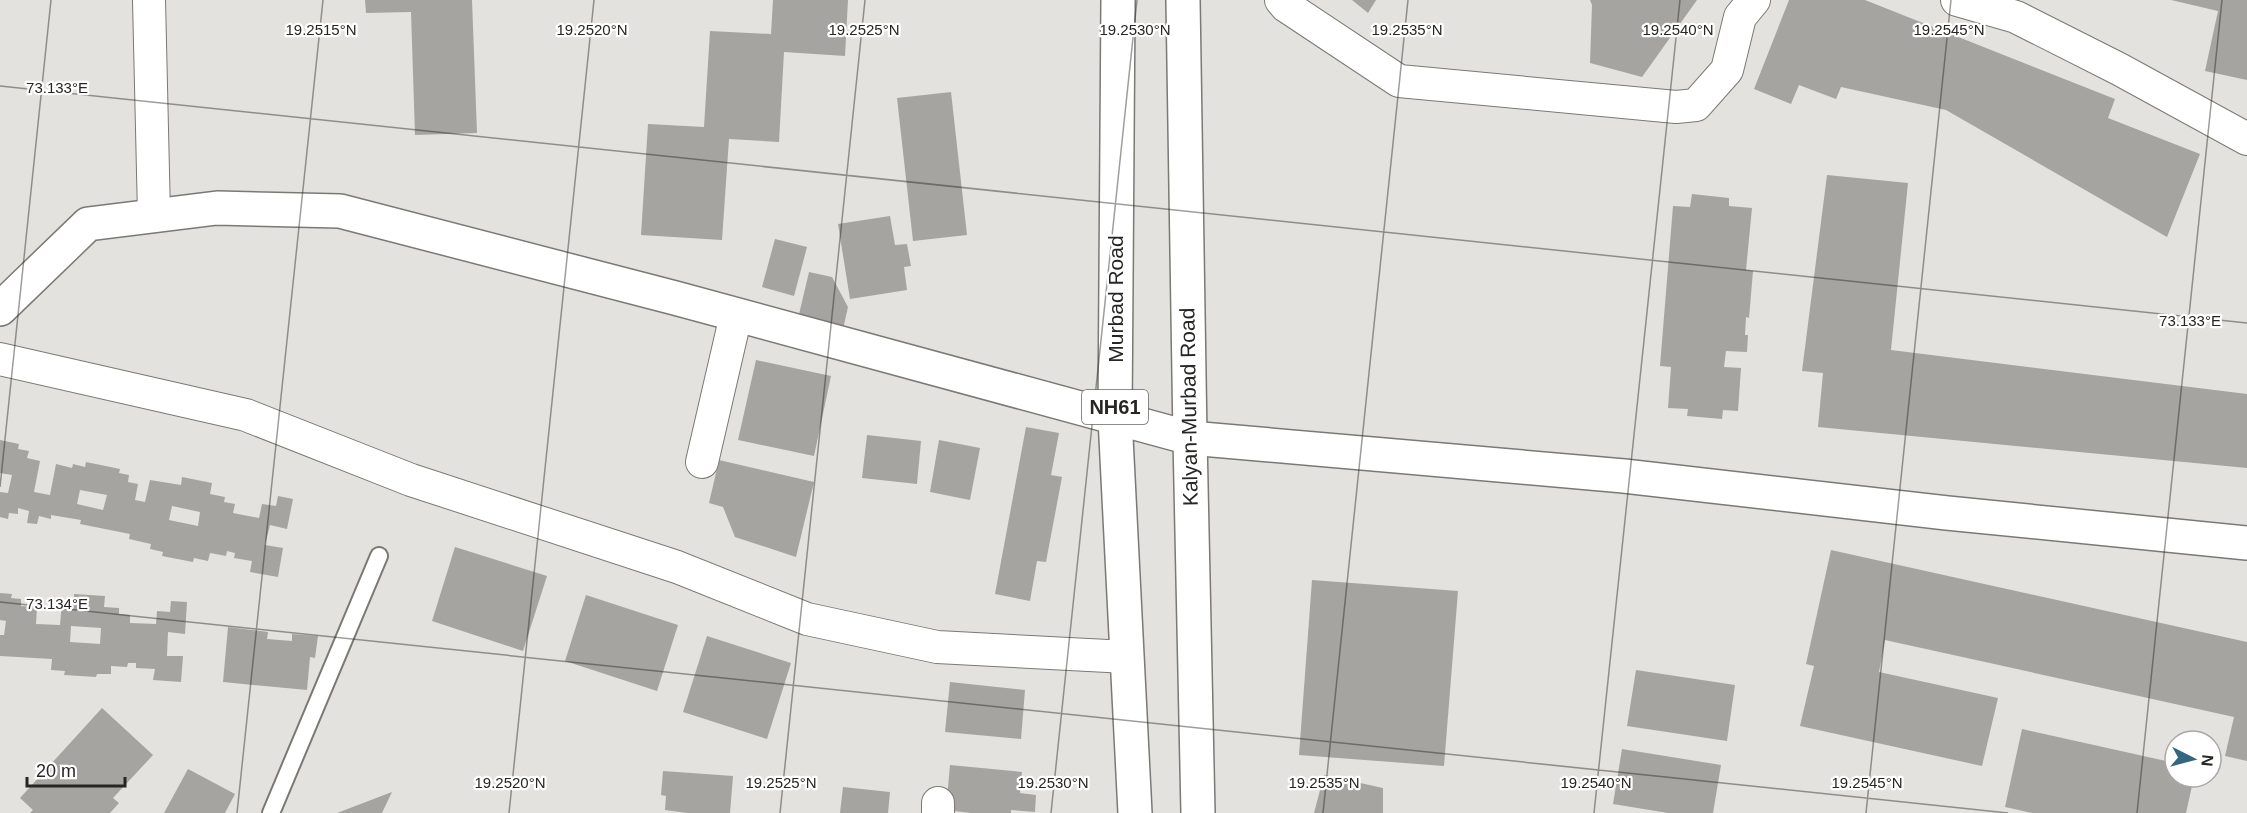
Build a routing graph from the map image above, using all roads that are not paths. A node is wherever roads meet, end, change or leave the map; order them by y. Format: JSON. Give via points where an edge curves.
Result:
{"nodes":[{"id":1,"x":149,"y":0,"type":"edge"},
{"id":2,"x":1118,"y":0,"type":"edge"},
{"id":3,"x":1183,"y":0,"type":"edge"},
{"id":4,"x":1281,"y":0,"type":"edge"},
{"id":5,"x":1755,"y":0,"type":"edge"},
{"id":6,"x":1957,"y":0,"type":"edge"},
{"id":7,"x":2247,"y":139,"type":"edge"},
{"id":8,"x":154,"y":215,"type":"junction"},
{"id":9,"x":0,"y":309,"type":"edge"},
{"id":10,"x":736,"y":315,"type":"junction"},
{"id":11,"x":0,"y":359,"type":"edge"},
{"id":12,"x":1114,"y":418,"type":"junction"},
{"id":13,"x":1190,"y":438,"type":"junction"},
{"id":14,"x":702,"y":462,"type":"dead end"},
{"id":15,"x":2247,"y":543,"type":"edge"},
{"id":16,"x":379,"y":556,"type":"dead end"},
{"id":17,"x":1127,"y":657,"type":"junction"},
{"id":18,"x":271,"y":813,"type":"edge"},
{"id":19,"x":1135,"y":813,"type":"edge"},
{"id":20,"x":1198,"y":813,"type":"edge"}],
"edges":[{"from":1,"to":8,"type":"street"},
{"from":2,"to":12,"type":"main road","name":"Murbad Road","number":"NH61"},
{"from":3,"to":13,"type":"main road","name":"Kalyan-Murbad Road"},
{"from":4,"to":5,"type":"street","via":[[1399,81],[1676,107],[1696,105],[1726,70],[1740,17]]},
{"from":6,"to":7,"type":"street","via":[[2016,17]]},
{"from":8,"to":9,"type":"main road","via":[[88,224]]},
{"from":8,"to":10,"type":"main road","via":[[217,208],[340,211]]},
{"from":10,"to":12,"type":"main road"},
{"from":10,"to":14,"type":"street"},
{"from":11,"to":17,"type":"street","via":[[246,415],[411,480],[677,567],[807,619],[937,647]]},
{"from":12,"to":13,"type":"main road"},
{"from":12,"to":17,"type":"main road","name":"Murbad Road","number":"NH61"},
{"from":13,"to":15,"type":"main road","via":[[1624,476]]},
{"from":13,"to":20,"type":"main road","name":"Kalyan-Murbad Road"},
{"from":16,"to":18,"type":"lane"},
{"from":17,"to":19,"type":"main road","name":"Murbad Road","number":"NH61"}]}
